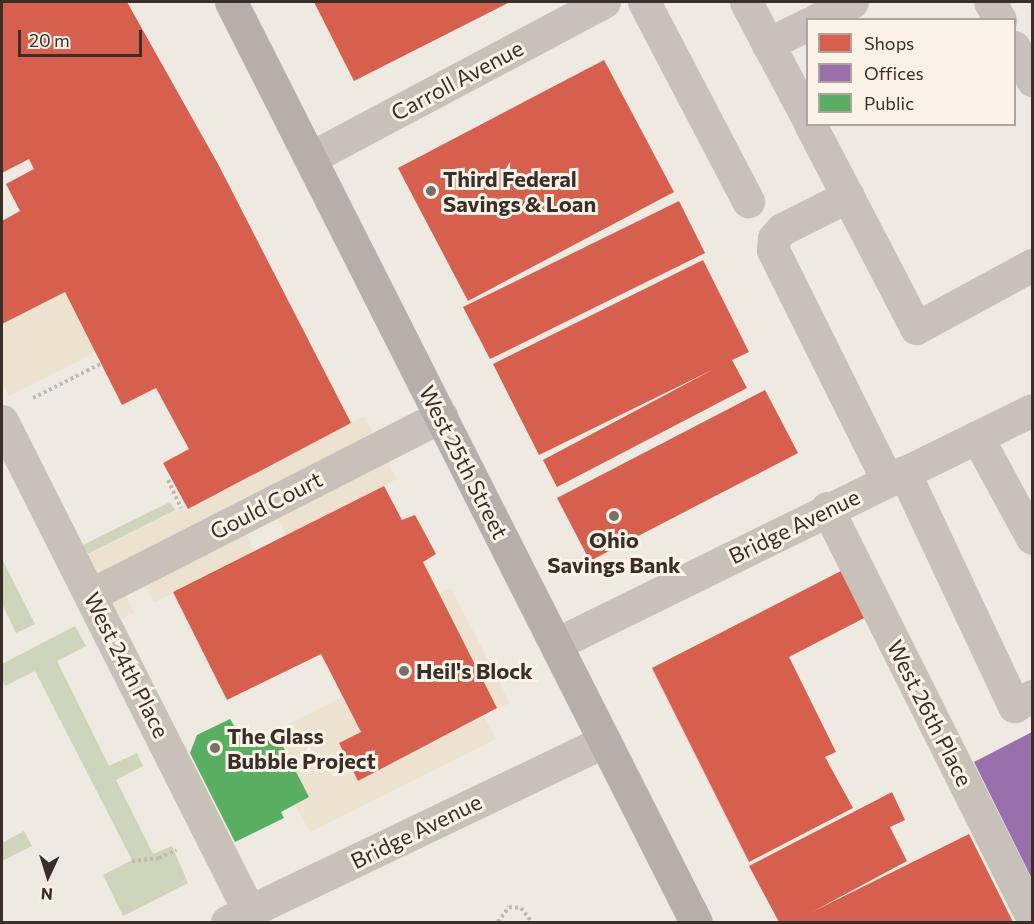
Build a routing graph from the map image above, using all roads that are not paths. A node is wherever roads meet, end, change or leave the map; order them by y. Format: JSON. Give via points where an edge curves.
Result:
{"nodes":[{"id":1,"x":231,"y":2,"type":"edge"},
{"id":2,"x":604,"y":2,"type":"edge"},
{"id":3,"x":644,"y":2,"type":"edge"},
{"id":4,"x":746,"y":2,"type":"edge"},
{"id":5,"x":852,"y":2,"type":"edge"},
{"id":6,"x":990,"y":2,"type":"edge"},
{"id":7,"x":820,"y":18,"type":"edge"},
{"id":8,"x":999,"y":18,"type":"edge"},
{"id":9,"x":806,"y":25,"type":"edge"},
{"id":10,"x":768,"y":44,"type":"junction"},
{"id":11,"x":1016,"y":51,"type":"edge"},
{"id":12,"x":1032,"y":80,"type":"edge"},
{"id":13,"x":806,"y":117,"type":"edge"},
{"id":14,"x":811,"y":126,"type":"edge"},
{"id":15,"x":310,"y":158,"type":"junction"},
{"id":16,"x":848,"y":196,"type":"junction"},
{"id":17,"x":748,"y":201,"type":"dead end"},
{"id":18,"x":1032,"y":265,"type":"edge"},
{"id":19,"x":1032,"y":410,"type":"edge"},
{"id":20,"x":12,"y":412,"type":"edge"},
{"id":21,"x":441,"y":416,"type":"junction"},
{"id":22,"x":977,"y":437,"type":"junction"},
{"id":23,"x":895,"y":476,"type":"junction"},
{"id":24,"x":827,"y":508,"type":"junction"},
{"id":25,"x":1032,"y":538,"type":"edge"},
{"id":26,"x":92,"y":594,"type":"junction"},
{"id":27,"x":556,"y":644,"type":"junction"},
{"id":28,"x":1032,"y":696,"type":"edge"},
{"id":29,"x":605,"y":741,"type":"junction"},
{"id":30,"x":238,"y":917,"type":"edge"},
{"id":31,"x":1032,"y":917,"type":"edge"},
{"id":32,"x":696,"y":922,"type":"edge"}],
"edges":[{"from":1,"to":15,"type":"main road","name":"West 25th Street"},
{"from":2,"to":15,"type":"street","name":"Carroll Avenue"},
{"from":3,"to":17,"type":"street"},
{"from":4,"to":10,"type":"street"},
{"from":5,"to":7,"type":"street"},
{"from":6,"to":8,"type":"street"},
{"from":9,"to":10,"type":"street"},
{"from":10,"to":13,"type":"street"},
{"from":11,"to":12,"type":"street"},
{"from":14,"to":16,"type":"street"},
{"from":15,"to":21,"type":"main road","name":"West 25th Street"},
{"from":16,"to":18,"type":"street","via":[[916,328]]},
{"from":16,"to":23,"type":"street","via":[[782,229],[774,238],[773,250]]},
{"from":19,"to":22,"type":"street","name":"Bridge Avenue"},
{"from":20,"to":26,"type":"street","name":"West 24th Place"},
{"from":21,"to":26,"type":"street","name":"Gould Court"},
{"from":21,"to":27,"type":"main road","name":"West 25th Street"},
{"from":22,"to":23,"type":"street","name":"Bridge Avenue"},
{"from":22,"to":25,"type":"street"},
{"from":23,"to":24,"type":"street","name":"Bridge Avenue"},
{"from":23,"to":28,"type":"street","via":[[1014,706]]},
{"from":24,"to":27,"type":"street","name":"Bridge Avenue"},
{"from":24,"to":31,"type":"street","name":"West 26th Place"},
{"from":26,"to":30,"type":"street","name":"West 24th Place"},
{"from":27,"to":29,"type":"main road","name":"West 25th Street"},
{"from":29,"to":30,"type":"street","name":"Bridge Avenue"},
{"from":29,"to":32,"type":"main road","name":"West 25th Street"}]}
